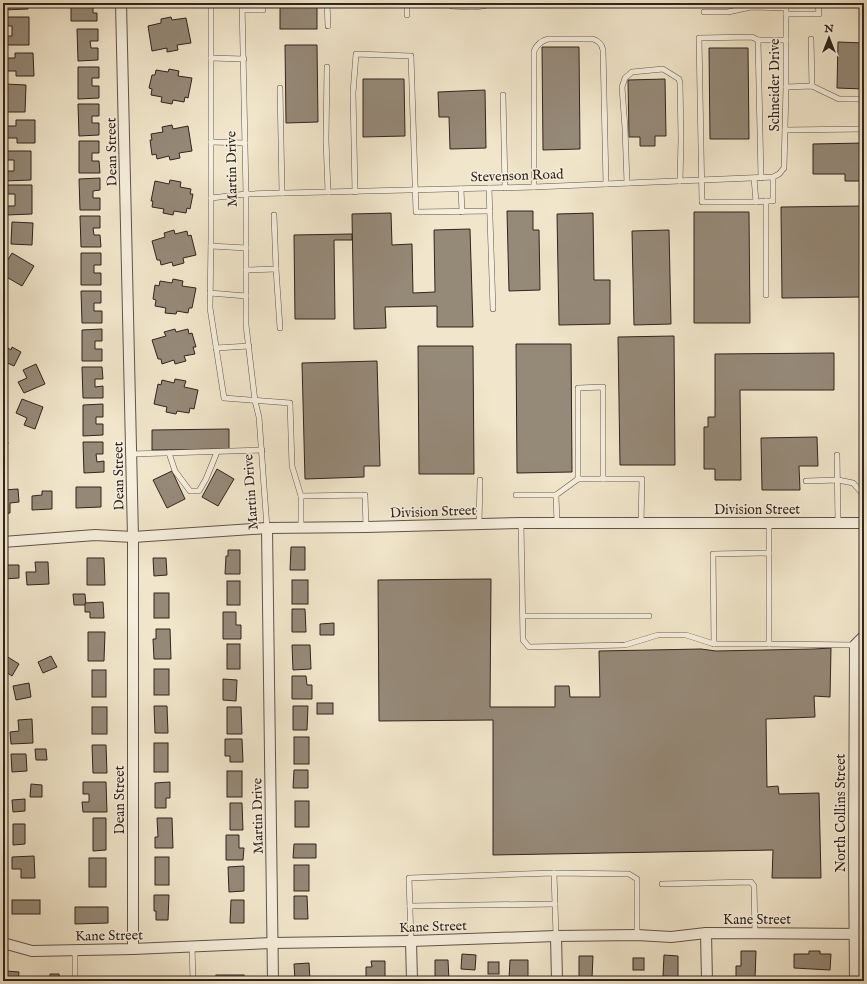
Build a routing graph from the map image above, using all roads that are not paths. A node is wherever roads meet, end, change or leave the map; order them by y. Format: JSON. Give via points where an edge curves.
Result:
{"nodes":[{"id":1,"x":121,"y":3,"type":"edge"},
{"id":2,"x":211,"y":3,"type":"edge"},
{"id":3,"x":242,"y":3,"type":"edge"},
{"id":4,"x":263,"y":3,"type":"edge"},
{"id":5,"x":327,"y":3,"type":"edge"},
{"id":6,"x":407,"y":3,"type":"edge"},
{"id":7,"x":492,"y":3,"type":"edge"},
{"id":8,"x":818,"y":3,"type":"edge"},
{"id":9,"x":758,"y":5,"type":"edge"},
{"id":10,"x":786,"y":5,"type":"edge"},
{"id":11,"x":452,"y":6,"type":"dead end"},
{"id":12,"x":243,"y":10,"type":"junction"},
{"id":13,"x":704,"y":12,"type":"dead end"},
{"id":14,"x":786,"y":14,"type":"junction"},
{"id":15,"x":407,"y":15,"type":"dead end"},
{"id":16,"x":328,"y":26,"type":"dead end"},
{"id":17,"x":811,"y":39,"type":"dead end"},
{"id":18,"x":758,"y":40,"type":"junction"},
{"id":19,"x":786,"y":40,"type":"junction"},
{"id":20,"x":211,"y":58,"type":"junction"},
{"id":21,"x":244,"y":59,"type":"junction"},
{"id":22,"x":327,"y":67,"type":"dead end"},
{"id":23,"x":812,"y":86,"type":"junction"},
{"id":24,"x":786,"y":87,"type":"junction"},
{"id":25,"x":280,"y":88,"type":"dead end"},
{"id":26,"x":503,"y":95,"type":"dead end"},
{"id":27,"x":864,"y":99,"type":"edge"},
{"id":28,"x":864,"y":129,"type":"edge"},
{"id":29,"x":785,"y":130,"type":"junction"},
{"id":30,"x":211,"y":142,"type":"junction"},
{"id":31,"x":245,"y":143,"type":"junction"},
{"id":32,"x":754,"y":178,"type":"junction"},
{"id":33,"x":761,"y":178,"type":"junction"},
{"id":34,"x":773,"y":178,"type":"junction"},
{"id":35,"x":701,"y":180,"type":"junction"},
{"id":36,"x":680,"y":181,"type":"junction"},
{"id":37,"x":627,"y":183,"type":"junction"},
{"id":38,"x":606,"y":184,"type":"junction"},
{"id":39,"x":534,"y":187,"type":"junction"},
{"id":40,"x":489,"y":188,"type":"junction"},
{"id":41,"x":505,"y":188,"type":"junction"},
{"id":42,"x":461,"y":189,"type":"junction"},
{"id":43,"x":415,"y":190,"type":"junction"},
{"id":44,"x":328,"y":192,"type":"junction"},
{"id":45,"x":355,"y":192,"type":"junction"},
{"id":46,"x":282,"y":193,"type":"junction"},
{"id":47,"x":246,"y":194,"type":"junction"},
{"id":48,"x":211,"y":198,"type":"junction"},
{"id":49,"x":766,"y":201,"type":"junction"},
{"id":50,"x":756,"y":202,"type":"junction"},
{"id":51,"x":490,"y":211,"type":"junction"},
{"id":52,"x":462,"y":212,"type":"junction"},
{"id":53,"x":274,"y":215,"type":"dead end"},
{"id":54,"x":211,"y":246,"type":"junction"},
{"id":55,"x":246,"y":248,"type":"junction"},
{"id":56,"x":276,"y":269,"type":"junction"},
{"id":57,"x":246,"y":270,"type":"junction"},
{"id":58,"x":210,"y":293,"type":"junction"},
{"id":59,"x":766,"y":295,"type":"dead end"},
{"id":60,"x":246,"y":296,"type":"junction"},
{"id":61,"x":492,"y":309,"type":"dead end"},
{"id":62,"x":280,"y":328,"type":"dead end"},
{"id":63,"x":249,"y":346,"type":"junction"},
{"id":64,"x":216,"y":348,"type":"junction"},
{"id":65,"x":255,"y":401,"type":"junction"},
{"id":66,"x":262,"y":450,"type":"junction"},
{"id":67,"x":217,"y":452,"type":"junction"},
{"id":68,"x":169,"y":453,"type":"junction"},
{"id":69,"x":132,"y":454,"type":"junction"},
{"id":70,"x":837,"y":454,"type":"dead end"},
{"id":71,"x":578,"y":479,"type":"junction"},
{"id":72,"x":603,"y":479,"type":"junction"},
{"id":73,"x":480,"y":480,"type":"dead end"},
{"id":74,"x":838,"y":480,"type":"junction"},
{"id":75,"x":806,"y":481,"type":"dead end"},
{"id":76,"x":863,"y":493,"type":"edge"},
{"id":77,"x":516,"y":495,"type":"dead end"},
{"id":78,"x":556,"y":495,"type":"junction"},
{"id":79,"x":301,"y":496,"type":"junction"},
{"id":80,"x":521,"y":523,"type":"junction"},
{"id":81,"x":557,"y":523,"type":"junction"},
{"id":82,"x":769,"y":523,"type":"junction"},
{"id":83,"x":838,"y":523,"type":"junction"},
{"id":84,"x":864,"y":523,"type":"edge"},
{"id":85,"x":479,"y":524,"type":"junction"},
{"id":86,"x":641,"y":524,"type":"junction"},
{"id":87,"x":366,"y":527,"type":"junction"},
{"id":88,"x":267,"y":528,"type":"junction"},
{"id":89,"x":301,"y":528,"type":"junction"},
{"id":90,"x":133,"y":537,"type":"junction"},
{"id":91,"x":3,"y":542,"type":"edge"},
{"id":92,"x":770,"y":553,"type":"junction"},
{"id":93,"x":523,"y":616,"type":"junction"},
{"id":94,"x":649,"y":616,"type":"dead end"},
{"id":95,"x":864,"y":636,"type":"edge"},
{"id":96,"x":714,"y":644,"type":"junction"},
{"id":97,"x":770,"y":644,"type":"junction"},
{"id":98,"x":855,"y":645,"type":"junction"},
{"id":99,"x":859,"y":773,"type":"edge"},
{"id":100,"x":859,"y":854,"type":"edge"},
{"id":101,"x":554,"y":873,"type":"junction"},
{"id":102,"x":662,"y":884,"type":"dead end"},
{"id":103,"x":555,"y":904,"type":"junction"},
{"id":104,"x":410,"y":906,"type":"junction"},
{"id":105,"x":706,"y":933,"type":"junction"},
{"id":106,"x":755,"y":933,"type":"junction"},
{"id":107,"x":859,"y":934,"type":"edge"},
{"id":108,"x":637,"y":935,"type":"junction"},
{"id":109,"x":556,"y":936,"type":"junction"},
{"id":110,"x":411,"y":941,"type":"junction"},
{"id":111,"x":3,"y":943,"type":"edge"},
{"id":112,"x":272,"y":943,"type":"junction"},
{"id":113,"x":192,"y":946,"type":"junction"},
{"id":114,"x":133,"y":949,"type":"junction"},
{"id":115,"x":75,"y":950,"type":"junction"},
{"id":116,"x":75,"y":981,"type":"edge"},
{"id":117,"x":193,"y":981,"type":"edge"},
{"id":118,"x":273,"y":981,"type":"edge"},
{"id":119,"x":412,"y":981,"type":"edge"},
{"id":120,"x":557,"y":981,"type":"edge"},
{"id":121,"x":707,"y":981,"type":"edge"},
{"id":122,"x":855,"y":981,"type":"edge"}],
"edges":[{"from":1,"to":69,"type":"street","name":"Dean Street"},
{"from":2,"to":20,"type":"lane"},
{"from":3,"to":12,"type":"lane","name":"Martin Drive"},
{"from":4,"to":12,"type":"lane","via":[[263,10]]},
{"from":5,"to":16,"type":"lane"},
{"from":6,"to":15,"type":"lane"},
{"from":7,"to":11,"type":"lane","via":[[484,6]]},
{"from":8,"to":14,"type":"lane","via":[[819,14]]},
{"from":9,"to":10,"type":"lane"},
{"from":9,"to":13,"type":"lane","via":[[728,12]]},
{"from":10,"to":14,"type":"lane","name":"Schneider Drive"},
{"from":12,"to":21,"type":"lane","name":"Martin Drive"},
{"from":14,"to":19,"type":"lane","name":"Schneider Drive"},
{"from":17,"to":23,"type":"lane"},
{"from":18,"to":19,"type":"lane"},
{"from":18,"to":33,"type":"lane"},
{"from":18,"to":35,"type":"lane","via":[[699,38]]},
{"from":19,"to":24,"type":"lane","name":"Schneider Drive"},
{"from":20,"to":21,"type":"lane"},
{"from":20,"to":30,"type":"lane"},
{"from":21,"to":31,"type":"lane","name":"Martin Drive"},
{"from":22,"to":44,"type":"lane"},
{"from":23,"to":24,"type":"lane"},
{"from":23,"to":27,"type":"lane","via":[[839,98]]},
{"from":24,"to":29,"type":"lane","name":"Schneider Drive"},
{"from":25,"to":46,"type":"lane"},
{"from":26,"to":41,"type":"lane"},
{"from":28,"to":29,"type":"lane"},
{"from":29,"to":34,"type":"lane","name":"Schneider Drive","via":[[784,168]]},
{"from":30,"to":31,"type":"lane"},
{"from":30,"to":48,"type":"lane"},
{"from":31,"to":47,"type":"lane","name":"Martin Drive"},
{"from":32,"to":33,"type":"lane","name":"Stevenson Road"},
{"from":32,"to":35,"type":"lane","name":"Stevenson Road"},
{"from":32,"to":50,"type":"lane"},
{"from":33,"to":34,"type":"lane","name":"Stevenson Road"},
{"from":34,"to":49,"type":"lane","via":[[773,201]]},
{"from":35,"to":36,"type":"lane","name":"Stevenson Road"},
{"from":35,"to":50,"type":"lane","via":[[702,202]]},
{"from":36,"to":37,"type":"lane","name":"Stevenson Road"},
{"from":36,"to":37,"type":"lane","via":[[680,83],[679,79],[663,69],[632,72],[625,78],[622,87]]},
{"from":37,"to":38,"type":"lane","name":"Stevenson Road"},
{"from":38,"to":39,"type":"lane","name":"Stevenson Road"},
{"from":38,"to":39,"type":"lane","via":[[602,45],[593,39],[548,39],[542,40],[534,51]]},
{"from":39,"to":41,"type":"lane","name":"Stevenson Road"},
{"from":40,"to":41,"type":"lane","name":"Stevenson Road"},
{"from":40,"to":42,"type":"lane","name":"Stevenson Road"},
{"from":40,"to":51,"type":"lane"},
{"from":42,"to":43,"type":"lane","name":"Stevenson Road"},
{"from":42,"to":52,"type":"lane"},
{"from":43,"to":45,"type":"lane","name":"Stevenson Road"},
{"from":43,"to":45,"type":"lane","via":[[411,56],[356,54],[353,93]]},
{"from":43,"to":52,"type":"lane","via":[[416,212]]},
{"from":44,"to":45,"type":"lane","name":"Stevenson Road"},
{"from":44,"to":46,"type":"lane","name":"Stevenson Road"},
{"from":46,"to":47,"type":"lane","name":"Stevenson Road"},
{"from":47,"to":48,"type":"lane","name":"Stevenson Road"},
{"from":47,"to":55,"type":"lane","name":"Martin Drive"},
{"from":48,"to":54,"type":"lane"},
{"from":49,"to":50,"type":"lane"},
{"from":49,"to":59,"type":"lane"},
{"from":51,"to":52,"type":"lane"},
{"from":51,"to":61,"type":"lane"},
{"from":53,"to":56,"type":"lane"},
{"from":54,"to":55,"type":"lane"},
{"from":54,"to":58,"type":"lane"},
{"from":55,"to":57,"type":"lane","name":"Martin Drive"},
{"from":56,"to":57,"type":"lane"},
{"from":56,"to":62,"type":"lane"},
{"from":57,"to":60,"type":"lane","name":"Martin Drive"},
{"from":58,"to":60,"type":"lane"},
{"from":58,"to":64,"type":"lane"},
{"from":60,"to":63,"type":"lane","name":"Martin Drive"},
{"from":63,"to":64,"type":"lane"},
{"from":63,"to":65,"type":"lane","name":"Martin Drive"},
{"from":64,"to":65,"type":"lane","via":[[224,398]]},
{"from":65,"to":66,"type":"lane","name":"Martin Drive"},
{"from":65,"to":79,"type":"lane","via":[[290,403],[292,466]]},
{"from":66,"to":67,"type":"lane"},
{"from":66,"to":88,"type":"lane","name":"Martin Drive"},
{"from":67,"to":68,"type":"lane"},
{"from":67,"to":68,"type":"lane","via":[[199,491],[190,491],[175,471]]},
{"from":68,"to":69,"type":"lane"},
{"from":69,"to":90,"type":"street","name":"Dean Street"},
{"from":70,"to":74,"type":"lane"},
{"from":71,"to":72,"type":"lane"},
{"from":71,"to":72,"type":"lane","via":[[578,388],[603,387]]},
{"from":71,"to":78,"type":"lane"},
{"from":72,"to":86,"type":"lane","via":[[642,479]]},
{"from":73,"to":85,"type":"lane"},
{"from":74,"to":75,"type":"lane"},
{"from":74,"to":76,"type":"lane","via":[[853,483]]},
{"from":74,"to":83,"type":"lane"},
{"from":76,"to":84,"type":"lane"},
{"from":77,"to":78,"type":"lane"},
{"from":78,"to":81,"type":"lane"},
{"from":79,"to":87,"type":"lane","via":[[365,495]]},
{"from":79,"to":89,"type":"lane"},
{"from":80,"to":81,"type":"street","name":"Division Street"},
{"from":80,"to":85,"type":"street","name":"Division Street"},
{"from":80,"to":93,"type":"lane"},
{"from":81,"to":86,"type":"street","name":"Division Street"},
{"from":82,"to":83,"type":"street","name":"Division Street"},
{"from":82,"to":86,"type":"street","name":"Division Street"},
{"from":82,"to":92,"type":"lane"},
{"from":83,"to":84,"type":"street","name":"Division Street"},
{"from":85,"to":87,"type":"street","name":"Division Street"},
{"from":87,"to":89,"type":"street","name":"Division Street"},
{"from":88,"to":89,"type":"street","name":"Division Street"},
{"from":88,"to":90,"type":"street","name":"Division Street"},
{"from":88,"to":112,"type":"street","name":"Martin Drive"},
{"from":90,"to":91,"type":"street","name":"Division Street","via":[[95,534]]},
{"from":90,"to":114,"type":"street","name":"Dean Street"},
{"from":92,"to":96,"type":"lane","via":[[713,554]]},
{"from":92,"to":97,"type":"lane"},
{"from":93,"to":94,"type":"lane"},
{"from":93,"to":96,"type":"lane","via":[[523,640],[529,647],[625,645],[658,635],[686,635]]},
{"from":95,"to":98,"type":"street"},
{"from":96,"to":97,"type":"lane"},
{"from":97,"to":98,"type":"lane"},
{"from":98,"to":99,"type":"street","name":"North Collins Street"},
{"from":99,"to":100,"type":"street","name":"North Collins Street"},
{"from":100,"to":107,"type":"street","name":"North Collins Street"},
{"from":101,"to":103,"type":"lane"},
{"from":101,"to":104,"type":"lane","via":[[409,878]]},
{"from":101,"to":108,"type":"lane","via":[[629,874],[637,879]]},
{"from":102,"to":106,"type":"lane","via":[[751,882],[754,886]]},
{"from":103,"to":104,"type":"lane"},
{"from":103,"to":109,"type":"lane"},
{"from":104,"to":110,"type":"lane"},
{"from":105,"to":106,"type":"street","name":"Kane Street"},
{"from":105,"to":108,"type":"street","name":"Kane Street","via":[[671,937]]},
{"from":105,"to":121,"type":"street"},
{"from":106,"to":107,"type":"street","name":"Kane Street"},
{"from":107,"to":122,"type":"street","name":"North Collins Street"},
{"from":108,"to":109,"type":"street","name":"Kane Street"},
{"from":109,"to":110,"type":"street","name":"Kane Street"},
{"from":109,"to":120,"type":"street"},
{"from":110,"to":112,"type":"street","name":"Kane Street"},
{"from":110,"to":119,"type":"street"},
{"from":111,"to":115,"type":"street","name":"Kane Street","via":[[32,951]]},
{"from":112,"to":113,"type":"street","name":"Kane Street"},
{"from":112,"to":118,"type":"street","name":"Martin Drive"},
{"from":113,"to":114,"type":"street","name":"Kane Street"},
{"from":113,"to":117,"type":"lane"},
{"from":114,"to":115,"type":"street","name":"Kane Street"},
{"from":115,"to":116,"type":"lane"}]}
